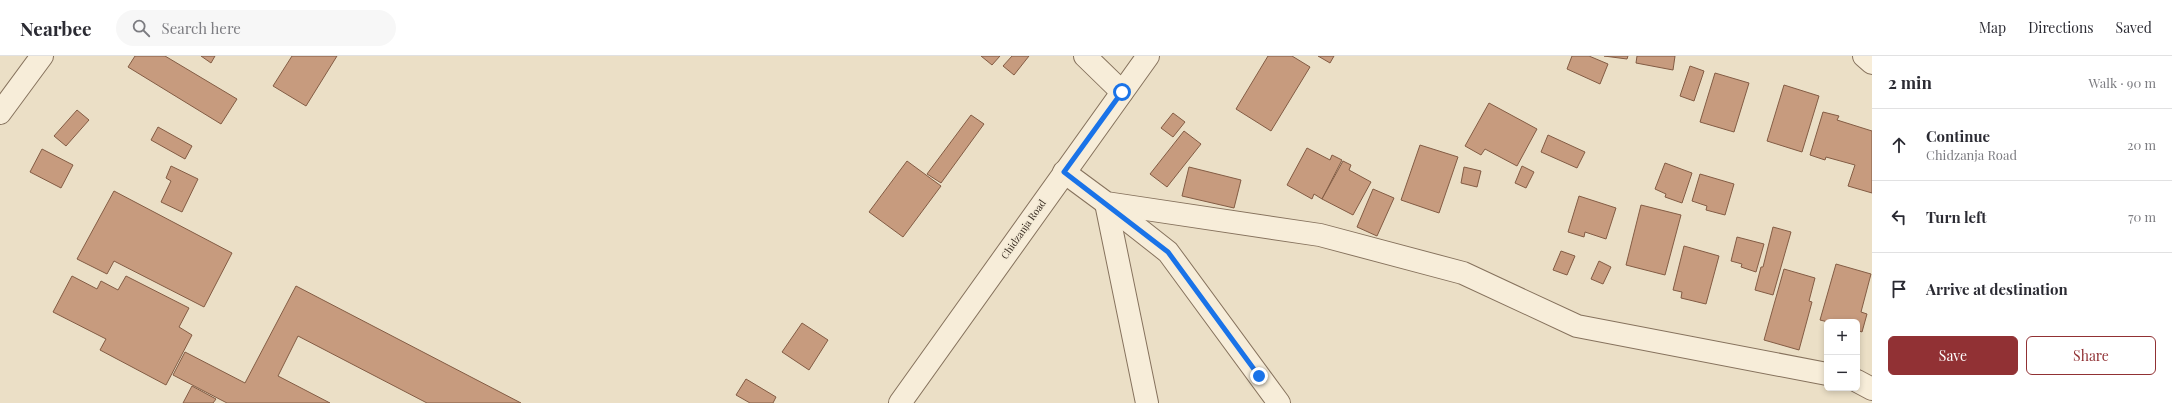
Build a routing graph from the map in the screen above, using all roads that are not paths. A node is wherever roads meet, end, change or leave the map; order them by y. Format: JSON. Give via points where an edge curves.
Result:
{"nodes":[{"id":1,"x":42,"y":56,"type":"edge"},
{"id":2,"x":1085,"y":56,"type":"edge"},
{"id":3,"x":1148,"y":56,"type":"edge"},
{"id":4,"x":1864,"y":56,"type":"edge"},
{"id":5,"x":1872,"y":63,"type":"edge"},
{"id":6,"x":1122,"y":92,"type":"junction"},
{"id":7,"x":0,"y":113,"type":"edge"},
{"id":8,"x":1064,"y":172,"type":"junction"},
{"id":9,"x":1106,"y":203,"type":"junction"},
{"id":10,"x":1824,"y":373,"type":"edge"},
{"id":11,"x":900,"y":403,"type":"edge"},
{"id":12,"x":1148,"y":403,"type":"edge"},
{"id":13,"x":1279,"y":403,"type":"edge"}],
"edges":[{"from":1,"to":7,"type":"street"},
{"from":2,"to":6,"type":"street"},
{"from":3,"to":6,"type":"street","name":"Chidzanja Road"},
{"from":4,"to":5,"type":"street"},
{"from":6,"to":8,"type":"street","name":"Chidzanja Road"},
{"from":8,"to":9,"type":"street"},
{"from":8,"to":11,"type":"street","name":"Chidzanja Road"},
{"from":9,"to":10,"type":"street","via":[[1320,235],[1463,273],[1577,326]]},
{"from":9,"to":12,"type":"street"},
{"from":9,"to":13,"type":"street","via":[[1168,252]]}]}
